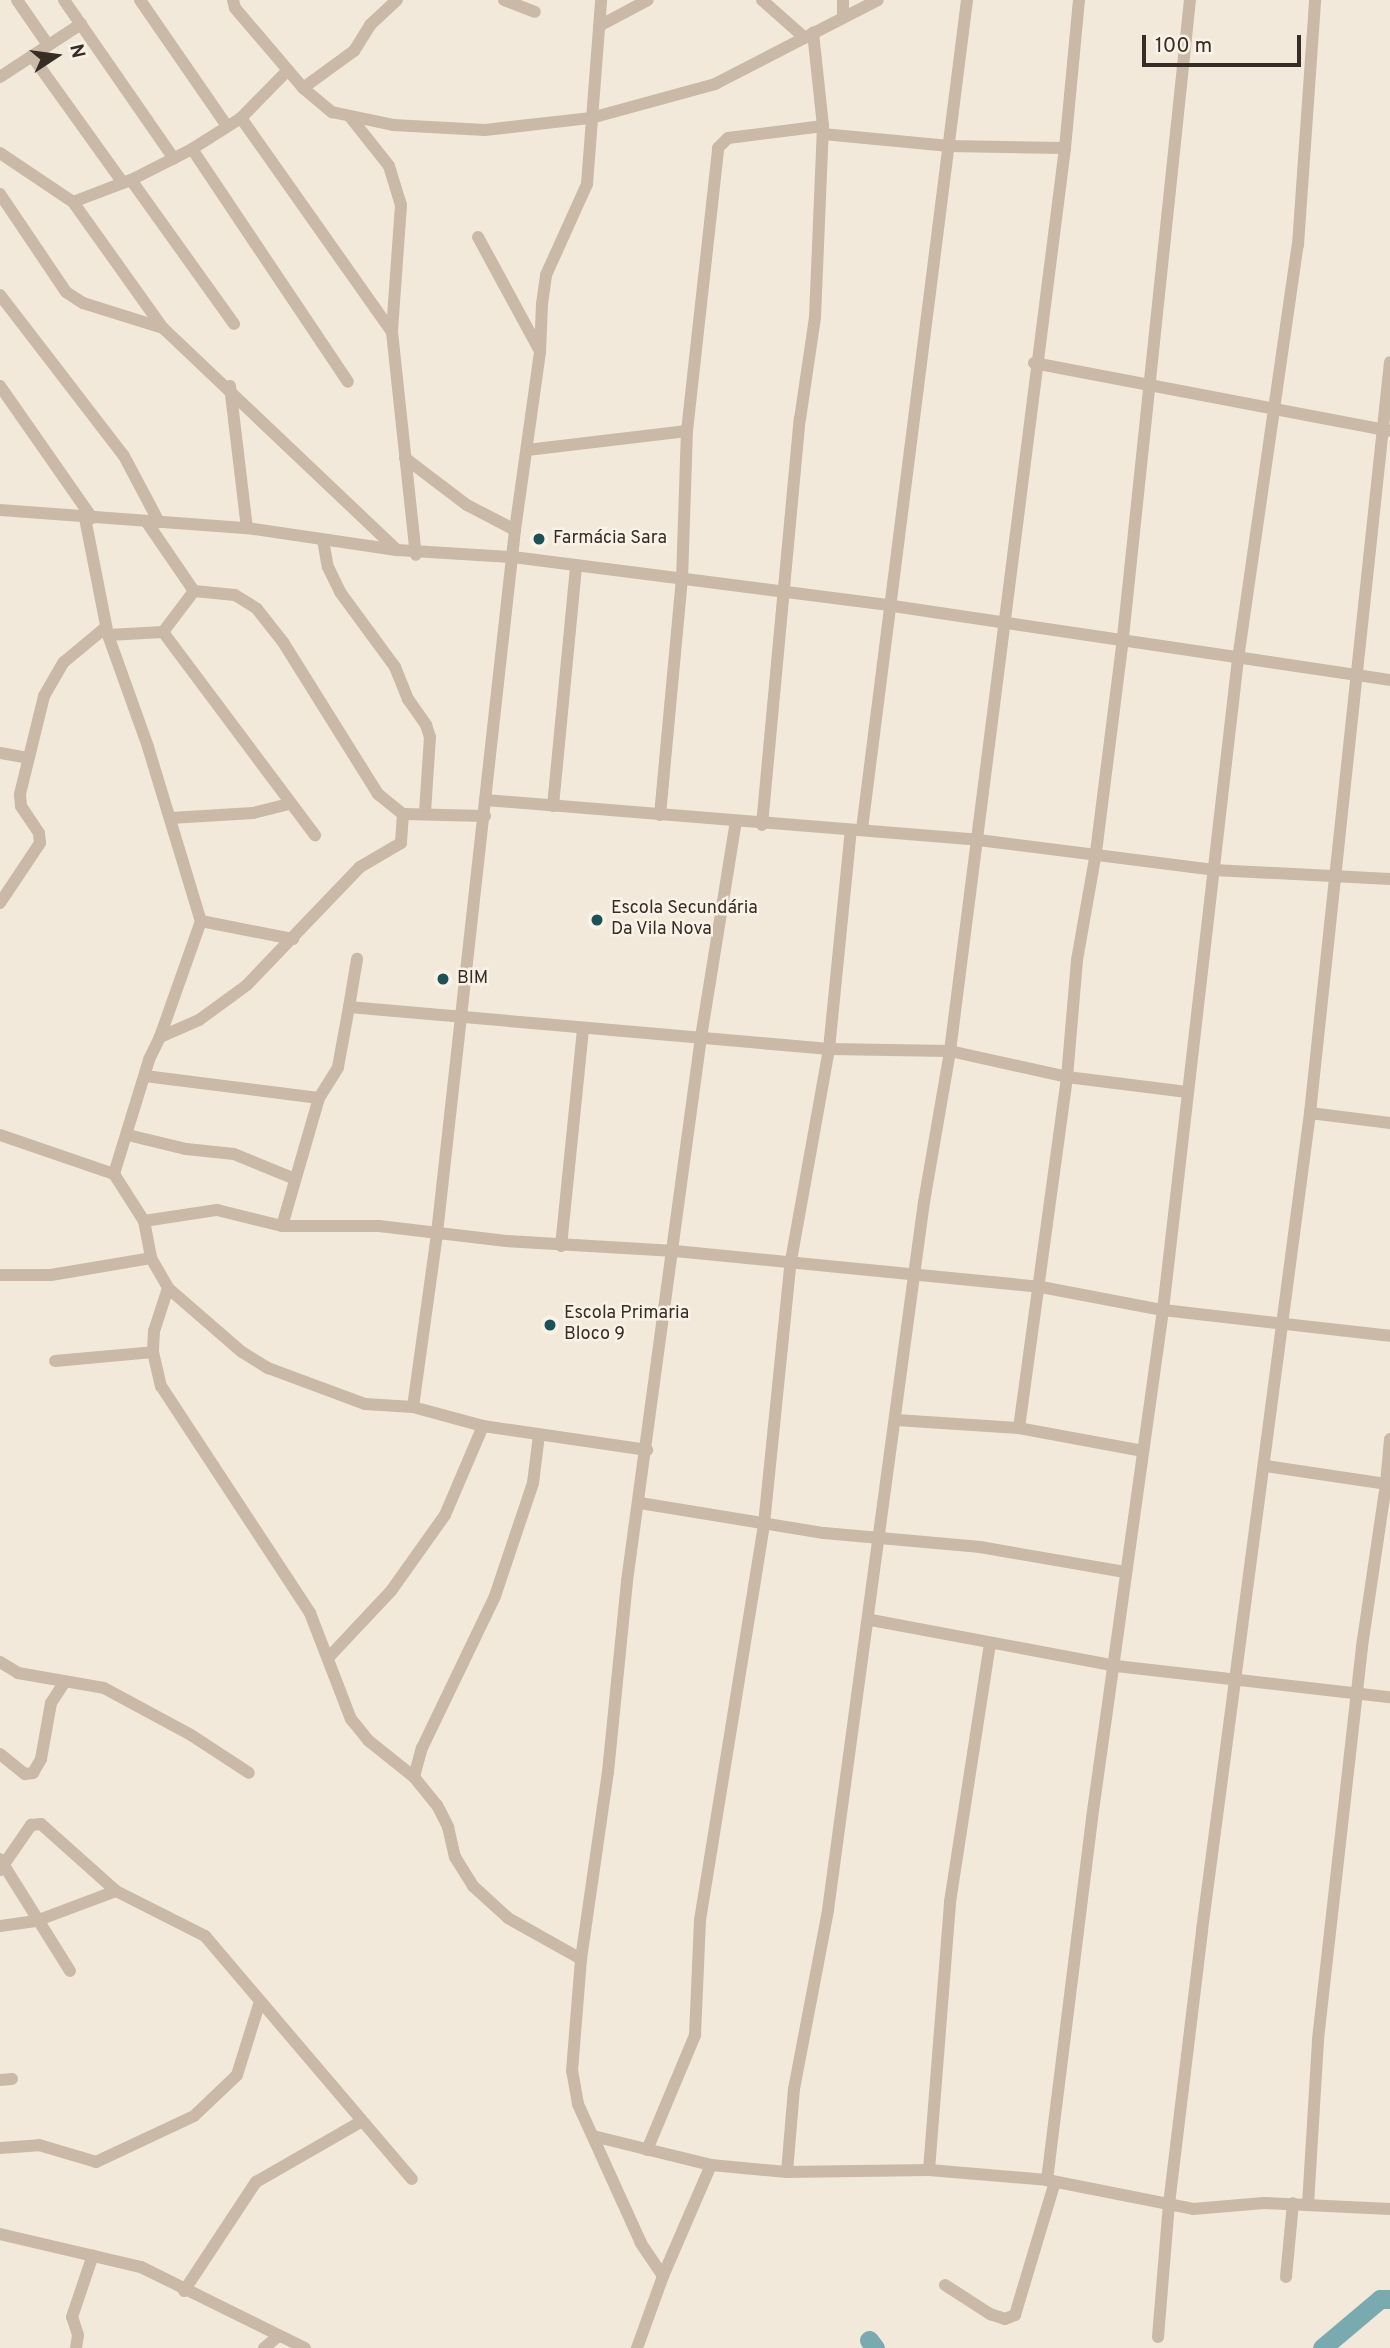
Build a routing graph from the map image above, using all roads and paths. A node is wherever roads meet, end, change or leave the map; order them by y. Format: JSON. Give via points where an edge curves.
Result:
{"nodes":[{"id":1,"x":17,"y":0,"type":"edge"},
{"id":2,"x":64,"y":0,"type":"edge"},
{"id":3,"x":140,"y":0,"type":"edge"},
{"id":4,"x":222,"y":0,"type":"edge"},
{"id":5,"x":397,"y":0,"type":"edge"},
{"id":6,"x":504,"y":0,"type":"edge"},
{"id":7,"x":601,"y":0,"type":"edge"},
{"id":8,"x":648,"y":0,"type":"edge"},
{"id":9,"x":762,"y":0,"type":"edge"},
{"id":10,"x":843,"y":0,"type":"edge"},
{"id":11,"x":878,"y":0,"type":"edge"},
{"id":12,"x":967,"y":0,"type":"edge"},
{"id":13,"x":1079,"y":0,"type":"edge"},
{"id":14,"x":1190,"y":0,"type":"edge"},
{"id":15,"x":1315,"y":0,"type":"edge"},
{"id":16,"x":234,"y":4,"type":"edge"},
{"id":17,"x":535,"y":12,"type":"dead end"},
{"id":18,"x":844,"y":17,"type":"junction"},
{"id":19,"x":80,"y":24,"type":"junction"},
{"id":20,"x":599,"y":26,"type":"junction"},
{"id":21,"x":809,"y":36,"type":"junction"},
{"id":22,"x":48,"y":45,"type":"junction"},
{"id":23,"x":32,"y":56,"type":"junction"},
{"id":24,"x":288,"y":70,"type":"junction"},
{"id":25,"x":0,"y":77,"type":"edge"},
{"id":26,"x":303,"y":88,"type":"junction"},
{"id":27,"x":241,"y":118,"type":"junction"},
{"id":28,"x":351,"y":118,"type":"junction"},
{"id":29,"x":591,"y":118,"type":"junction"},
{"id":30,"x":227,"y":126,"type":"junction"},
{"id":31,"x":823,"y":130,"type":"junction"},
{"id":32,"x":949,"y":146,"type":"junction"},
{"id":33,"x":1065,"y":148,"type":"junction"},
{"id":34,"x":192,"y":149,"type":"junction"},
{"id":35,"x":0,"y":153,"type":"edge"},
{"id":36,"x":174,"y":159,"type":"junction"},
{"id":37,"x":127,"y":181,"type":"junction"},
{"id":38,"x":0,"y":194,"type":"edge"},
{"id":39,"x":73,"y":202,"type":"junction"},
{"id":40,"x":478,"y":237,"type":"dead end"},
{"id":41,"x":0,"y":295,"type":"edge"},
{"id":42,"x":234,"y":324,"type":"dead end"},
{"id":43,"x":163,"y":328,"type":"junction"},
{"id":44,"x":392,"y":332,"type":"junction"},
{"id":45,"x":540,"y":352,"type":"junction"},
{"id":46,"x":1390,"y":362,"type":"edge"},
{"id":47,"x":1034,"y":363,"type":"junction"},
{"id":48,"x":348,"y":382,"type":"dead end"},
{"id":49,"x":1146,"y":384,"type":"junction"},
{"id":50,"x":0,"y":386,"type":"edge"},
{"id":51,"x":230,"y":386,"type":"junction"},
{"id":52,"x":1273,"y":408,"type":"junction"},
{"id":53,"x":1385,"y":430,"type":"edge"},
{"id":54,"x":687,"y":431,"type":"junction"},
{"id":55,"x":527,"y":450,"type":"junction"},
{"id":56,"x":405,"y":458,"type":"junction"},
{"id":57,"x":2,"y":507,"type":"edge"},
{"id":58,"x":89,"y":518,"type":"junction"},
{"id":59,"x":153,"y":521,"type":"junction"},
{"id":60,"x":247,"y":528,"type":"junction"},
{"id":61,"x":515,"y":530,"type":"junction"},
{"id":62,"x":323,"y":540,"type":"junction"},
{"id":63,"x":397,"y":550,"type":"junction"},
{"id":64,"x":416,"y":555,"type":"junction"},
{"id":65,"x":513,"y":557,"type":"junction"},
{"id":66,"x":576,"y":567,"type":"junction"},
{"id":67,"x":682,"y":580,"type":"junction"},
{"id":68,"x":194,"y":591,"type":"junction"},
{"id":69,"x":786,"y":593,"type":"junction"},
{"id":70,"x":893,"y":606,"type":"junction"},
{"id":71,"x":1005,"y":622,"type":"junction"},
{"id":72,"x":107,"y":631,"type":"junction"},
{"id":73,"x":163,"y":632,"type":"junction"},
{"id":74,"x":1123,"y":637,"type":"junction"},
{"id":75,"x":1238,"y":659,"type":"junction"},
{"id":76,"x":1360,"y":676,"type":"junction"},
{"id":77,"x":1390,"y":680,"type":"edge"},
{"id":78,"x":0,"y":753,"type":"edge"},
{"id":79,"x":27,"y":758,"type":"junction"},
{"id":80,"x":485,"y":800,"type":"junction"},
{"id":81,"x":288,"y":804,"type":"junction"},
{"id":82,"x":553,"y":806,"type":"junction"},
{"id":83,"x":425,"y":813,"type":"junction"},
{"id":84,"x":403,"y":814,"type":"junction"},
{"id":85,"x":660,"y":815,"type":"junction"},
{"id":86,"x":485,"y":816,"type":"junction"},
{"id":87,"x":171,"y":818,"type":"junction"},
{"id":88,"x":736,"y":821,"type":"junction"},
{"id":89,"x":762,"y":825,"type":"junction"},
{"id":90,"x":856,"y":830,"type":"junction"},
{"id":91,"x":315,"y":835,"type":"dead end"},
{"id":92,"x":978,"y":839,"type":"junction"},
{"id":93,"x":1096,"y":852,"type":"junction"},
{"id":94,"x":1214,"y":870,"type":"junction"},
{"id":95,"x":1334,"y":876,"type":"junction"},
{"id":96,"x":1390,"y":880,"type":"edge"},
{"id":97,"x":0,"y":902,"type":"edge"},
{"id":98,"x":201,"y":921,"type":"junction"},
{"id":99,"x":293,"y":939,"type":"junction"},
{"id":100,"x":357,"y":959,"type":"dead end"},
{"id":101,"x":349,"y":1007,"type":"junction"},
{"id":102,"x":459,"y":1016,"type":"junction"},
{"id":103,"x":583,"y":1029,"type":"junction"},
{"id":104,"x":160,"y":1037,"type":"junction"},
{"id":105,"x":701,"y":1037,"type":"junction"},
{"id":106,"x":829,"y":1049,"type":"junction"},
{"id":107,"x":950,"y":1051,"type":"junction"},
{"id":108,"x":145,"y":1076,"type":"junction"},
{"id":109,"x":1067,"y":1077,"type":"junction"},
{"id":110,"x":1187,"y":1092,"type":"junction"},
{"id":111,"x":318,"y":1098,"type":"junction"},
{"id":112,"x":1310,"y":1113,"type":"junction"},
{"id":113,"x":1390,"y":1123,"type":"edge"},
{"id":114,"x":128,"y":1135,"type":"junction"},
{"id":115,"x":3,"y":1141,"type":"edge"},
{"id":116,"x":114,"y":1174,"type":"junction"},
{"id":117,"x":295,"y":1179,"type":"junction"},
{"id":118,"x":144,"y":1221,"type":"junction"},
{"id":119,"x":282,"y":1226,"type":"junction"},
{"id":120,"x":437,"y":1233,"type":"junction"},
{"id":121,"x":561,"y":1246,"type":"junction"},
{"id":122,"x":675,"y":1251,"type":"junction"},
{"id":123,"x":151,"y":1258,"type":"junction"},
{"id":124,"x":790,"y":1266,"type":"junction"},
{"id":125,"x":0,"y":1275,"type":"edge"},
{"id":126,"x":915,"y":1278,"type":"junction"},
{"id":127,"x":1041,"y":1287,"type":"junction"},
{"id":128,"x":168,"y":1288,"type":"junction"},
{"id":129,"x":1163,"y":1310,"type":"junction"},
{"id":130,"x":1279,"y":1324,"type":"junction"},
{"id":131,"x":1390,"y":1336,"type":"edge"},
{"id":132,"x":153,"y":1352,"type":"junction"},
{"id":133,"x":55,"y":1361,"type":"dead end"},
{"id":134,"x":413,"y":1407,"type":"junction"},
{"id":135,"x":896,"y":1420,"type":"junction"},
{"id":136,"x":483,"y":1426,"type":"junction"},
{"id":137,"x":1019,"y":1428,"type":"junction"},
{"id":138,"x":539,"y":1435,"type":"junction"},
{"id":139,"x":1390,"y":1439,"type":"edge"},
{"id":140,"x":646,"y":1450,"type":"junction"},
{"id":141,"x":1143,"y":1451,"type":"junction"},
{"id":142,"x":1266,"y":1466,"type":"junction"},
{"id":143,"x":1388,"y":1484,"type":"edge"},
{"id":144,"x":639,"y":1503,"type":"junction"},
{"id":145,"x":764,"y":1524,"type":"junction"},
{"id":146,"x":879,"y":1536,"type":"junction"},
{"id":147,"x":1125,"y":1572,"type":"junction"},
{"id":148,"x":871,"y":1620,"type":"junction"},
{"id":149,"x":990,"y":1644,"type":"junction"},
{"id":150,"x":329,"y":1657,"type":"junction"},
{"id":151,"x":0,"y":1662,"type":"edge"},
{"id":152,"x":1116,"y":1666,"type":"junction"},
{"id":153,"x":1234,"y":1678,"type":"junction"},
{"id":154,"x":64,"y":1683,"type":"junction"},
{"id":155,"x":1357,"y":1694,"type":"junction"},
{"id":156,"x":1390,"y":1698,"type":"edge"},
{"id":157,"x":0,"y":1754,"type":"edge"},
{"id":158,"x":249,"y":1773,"type":"dead end"},
{"id":159,"x":414,"y":1777,"type":"junction"},
{"id":160,"x":2,"y":1864,"type":"edge"},
{"id":161,"x":116,"y":1891,"type":"junction"},
{"id":162,"x":36,"y":1922,"type":"junction"},
{"id":163,"x":0,"y":1926,"type":"edge"},
{"id":164,"x":581,"y":1959,"type":"junction"},
{"id":165,"x":70,"y":1971,"type":"dead end"},
{"id":166,"x":260,"y":2001,"type":"junction"},
{"id":167,"x":362,"y":2121,"type":"junction"},
{"id":168,"x":593,"y":2136,"type":"junction"},
{"id":169,"x":0,"y":2148,"type":"edge"},
{"id":170,"x":647,"y":2150,"type":"junction"},
{"id":171,"x":711,"y":2165,"type":"junction"},
{"id":172,"x":929,"y":2170,"type":"junction"},
{"id":173,"x":788,"y":2172,"type":"junction"},
{"id":174,"x":412,"y":2179,"type":"dead end"},
{"id":175,"x":1051,"y":2181,"type":"junction"},
{"id":176,"x":1293,"y":2203,"type":"junction"},
{"id":177,"x":1169,"y":2204,"type":"junction"},
{"id":178,"x":1308,"y":2205,"type":"junction"},
{"id":179,"x":1390,"y":2209,"type":"edge"},
{"id":180,"x":0,"y":2234,"type":"edge"},
{"id":181,"x":93,"y":2255,"type":"junction"},
{"id":182,"x":663,"y":2276,"type":"junction"},
{"id":183,"x":1286,"y":2277,"type":"dead end"},
{"id":184,"x":945,"y":2284,"type":"dead end"},
{"id":185,"x":184,"y":2291,"type":"junction"},
{"id":186,"x":276,"y":2337,"type":"junction"},
{"id":187,"x":1158,"y":2337,"type":"dead end"},
{"id":188,"x":76,"y":2348,"type":"edge"},
{"id":189,"x":264,"y":2348,"type":"edge"},
{"id":190,"x":305,"y":2348,"type":"edge"},
{"id":191,"x":637,"y":2348,"type":"edge"}],
"edges":[{"from":1,"to":22,"type":"street"},
{"from":2,"to":19,"type":"street"},
{"from":3,"to":30,"type":"street"},
{"from":4,"to":16,"type":"street"},
{"from":5,"to":26,"type":"street","via":[[370,25],[354,51]]},
{"from":6,"to":17,"type":"street"},
{"from":7,"to":20,"type":"street"},
{"from":8,"to":20,"type":"street"},
{"from":9,"to":21,"type":"street"},
{"from":10,"to":18,"type":"street"},
{"from":11,"to":18,"type":"street"},
{"from":12,"to":32,"type":"street"},
{"from":13,"to":33,"type":"street"},
{"from":14,"to":49,"type":"street"},
{"from":15,"to":52,"type":"street","via":[[1298,245]]},
{"from":16,"to":24,"type":"street"},
{"from":18,"to":21,"type":"street"},
{"from":19,"to":22,"type":"street"},
{"from":19,"to":36,"type":"street"},
{"from":20,"to":29,"type":"street"},
{"from":21,"to":29,"type":"street","via":[[715,84]]},
{"from":21,"to":31,"type":"street"},
{"from":22,"to":23,"type":"street"},
{"from":23,"to":25,"type":"street"},
{"from":23,"to":37,"type":"street"},
{"from":24,"to":26,"type":"street"},
{"from":24,"to":27,"type":"street"},
{"from":26,"to":28,"type":"street","via":[[315,101]]},
{"from":27,"to":30,"type":"street"},
{"from":27,"to":44,"type":"street"},
{"from":28,"to":29,"type":"street","via":[[485,130]]},
{"from":28,"to":44,"type":"street","via":[[396,180],[401,205]]},
{"from":29,"to":45,"type":"street","via":[[587,184],[547,275]]},
{"from":30,"to":34,"type":"street"},
{"from":31,"to":32,"type":"street"},
{"from":31,"to":54,"type":"street","via":[[721,141]]},
{"from":31,"to":69,"type":"street","via":[[815,317],[800,419]]},
{"from":32,"to":33,"type":"street"},
{"from":32,"to":70,"type":"street"},
{"from":33,"to":47,"type":"street"},
{"from":34,"to":36,"type":"street"},
{"from":34,"to":48,"type":"street"},
{"from":35,"to":39,"type":"street"},
{"from":36,"to":37,"type":"street"},
{"from":37,"to":39,"type":"street"},
{"from":37,"to":42,"type":"street"},
{"from":38,"to":43,"type":"street","via":[[66,292],[83,303]]},
{"from":39,"to":43,"type":"street"},
{"from":40,"to":45,"type":"street"},
{"from":41,"to":59,"type":"street","via":[[124,456]]},
{"from":43,"to":51,"type":"street"},
{"from":44,"to":56,"type":"street"},
{"from":45,"to":55,"type":"street"},
{"from":46,"to":53,"type":"street"},
{"from":47,"to":49,"type":"street"},
{"from":47,"to":71,"type":"street"},
{"from":49,"to":52,"type":"street"},
{"from":49,"to":74,"type":"street"},
{"from":50,"to":58,"type":"street"},
{"from":51,"to":60,"type":"street"},
{"from":51,"to":63,"type":"street"},
{"from":52,"to":53,"type":"street"},
{"from":52,"to":75,"type":"street"},
{"from":53,"to":76,"type":"street"},
{"from":54,"to":55,"type":"street"},
{"from":54,"to":67,"type":"street"},
{"from":55,"to":61,"type":"street"},
{"from":56,"to":61,"type":"street","via":[[467,505]]},
{"from":56,"to":64,"type":"street"},
{"from":57,"to":58,"type":"street"},
{"from":58,"to":59,"type":"street"},
{"from":58,"to":72,"type":"street"},
{"from":59,"to":60,"type":"street"},
{"from":59,"to":68,"type":"street"},
{"from":60,"to":62,"type":"street"},
{"from":61,"to":65,"type":"street"},
{"from":62,"to":63,"type":"street"},
{"from":62,"to":83,"type":"street","via":[[328,567],[340,592],[395,667],[426,725],[430,737]]},
{"from":63,"to":64,"type":"street"},
{"from":64,"to":65,"type":"street"},
{"from":65,"to":66,"type":"street"},
{"from":65,"to":80,"type":"street"},
{"from":66,"to":67,"type":"street"},
{"from":66,"to":82,"type":"street"},
{"from":67,"to":69,"type":"street"},
{"from":67,"to":85,"type":"street"},
{"from":68,"to":73,"type":"street"},
{"from":68,"to":84,"type":"street","via":[[235,594],[257,609],[283,642],[378,794]]},
{"from":69,"to":70,"type":"street"},
{"from":69,"to":89,"type":"street"},
{"from":70,"to":71,"type":"street"},
{"from":70,"to":90,"type":"street"},
{"from":71,"to":74,"type":"street"},
{"from":71,"to":92,"type":"street"},
{"from":72,"to":73,"type":"street"},
{"from":72,"to":79,"type":"street","via":[[58,672],[44,696]]},
{"from":72,"to":87,"type":"street"},
{"from":73,"to":81,"type":"street"},
{"from":74,"to":75,"type":"street"},
{"from":74,"to":93,"type":"street"},
{"from":75,"to":76,"type":"street"},
{"from":75,"to":94,"type":"street"},
{"from":76,"to":77,"type":"street"},
{"from":76,"to":95,"type":"street"},
{"from":78,"to":79,"type":"street"},
{"from":79,"to":97,"type":"street","via":[[21,806],[40,843]]},
{"from":80,"to":82,"type":"street"},
{"from":80,"to":86,"type":"street"},
{"from":81,"to":87,"type":"street","via":[[253,813]]},
{"from":81,"to":91,"type":"street"},
{"from":82,"to":85,"type":"street"},
{"from":83,"to":84,"type":"street"},
{"from":83,"to":86,"type":"street"},
{"from":84,"to":99,"type":"street","via":[[401,843],[360,867]]},
{"from":85,"to":88,"type":"street"},
{"from":86,"to":102,"type":"street"},
{"from":87,"to":98,"type":"street"},
{"from":88,"to":89,"type":"street"},
{"from":88,"to":105,"type":"street"},
{"from":89,"to":90,"type":"street"},
{"from":90,"to":92,"type":"street"},
{"from":90,"to":106,"type":"street"},
{"from":92,"to":93,"type":"street"},
{"from":92,"to":107,"type":"street"},
{"from":93,"to":94,"type":"street"},
{"from":93,"to":109,"type":"street","via":[[1077,960]]},
{"from":94,"to":95,"type":"street"},
{"from":94,"to":110,"type":"street"},
{"from":95,"to":96,"type":"street"},
{"from":95,"to":112,"type":"street"},
{"from":98,"to":99,"type":"street"},
{"from":98,"to":104,"type":"street"},
{"from":99,"to":104,"type":"street","via":[[218,1006]]},
{"from":100,"to":101,"type":"street"},
{"from":101,"to":102,"type":"street"},
{"from":101,"to":111,"type":"street","via":[[338,1067]]},
{"from":102,"to":103,"type":"street"},
{"from":102,"to":120,"type":"street"},
{"from":103,"to":105,"type":"street"},
{"from":103,"to":121,"type":"street"},
{"from":104,"to":108,"type":"street"},
{"from":105,"to":106,"type":"street"},
{"from":105,"to":122,"type":"street"},
{"from":106,"to":107,"type":"street"},
{"from":106,"to":124,"type":"street"},
{"from":107,"to":109,"type":"street"},
{"from":107,"to":126,"type":"street"},
{"from":108,"to":111,"type":"street"},
{"from":108,"to":114,"type":"street"},
{"from":109,"to":110,"type":"street"},
{"from":109,"to":127,"type":"street"},
{"from":110,"to":129,"type":"street"},
{"from":111,"to":117,"type":"street"},
{"from":112,"to":113,"type":"street"},
{"from":112,"to":130,"type":"street"},
{"from":114,"to":116,"type":"street"},
{"from":114,"to":117,"type":"street","via":[[186,1149],[234,1154]]},
{"from":115,"to":116,"type":"street"},
{"from":116,"to":118,"type":"street"},
{"from":117,"to":119,"type":"street"},
{"from":118,"to":119,"type":"street","via":[[217,1210]]},
{"from":118,"to":123,"type":"street"},
{"from":119,"to":120,"type":"street","via":[[379,1226]]},
{"from":120,"to":121,"type":"street"},
{"from":120,"to":134,"type":"street"},
{"from":121,"to":122,"type":"street"},
{"from":122,"to":124,"type":"street"},
{"from":122,"to":140,"type":"street"},
{"from":123,"to":125,"type":"street","via":[[51,1275]]},
{"from":123,"to":128,"type":"street"},
{"from":124,"to":126,"type":"street"},
{"from":124,"to":145,"type":"street"},
{"from":126,"to":127,"type":"street"},
{"from":126,"to":135,"type":"street"},
{"from":127,"to":129,"type":"street"},
{"from":127,"to":137,"type":"street"},
{"from":128,"to":132,"type":"street","via":[[154,1331]]},
{"from":128,"to":134,"type":"street","via":[[242,1352],[268,1368],[365,1404]]},
{"from":129,"to":130,"type":"street"},
{"from":129,"to":141,"type":"street"},
{"from":130,"to":131,"type":"street"},
{"from":130,"to":142,"type":"street"},
{"from":132,"to":133,"type":"street"},
{"from":132,"to":150,"type":"street","via":[[170,1404],[310,1613]]},
{"from":134,"to":136,"type":"street"},
{"from":135,"to":137,"type":"street"},
{"from":135,"to":146,"type":"street"},
{"from":136,"to":138,"type":"street"},
{"from":136,"to":150,"type":"street","via":[[445,1515],[391,1591]]},
{"from":137,"to":141,"type":"street"},
{"from":138,"to":140,"type":"street"},
{"from":138,"to":159,"type":"street","via":[[533,1483],[495,1596],[422,1748]]},
{"from":139,"to":143,"type":"street"},
{"from":140,"to":144,"type":"street"},
{"from":141,"to":147,"type":"street"},
{"from":142,"to":143,"type":"street"},
{"from":142,"to":153,"type":"street"},
{"from":143,"to":155,"type":"street"},
{"from":144,"to":145,"type":"street"},
{"from":144,"to":164,"type":"street"},
{"from":145,"to":146,"type":"street"},
{"from":145,"to":170,"type":"street","via":[[700,1920],[695,2035]]},
{"from":146,"to":147,"type":"street"},
{"from":146,"to":148,"type":"street"},
{"from":147,"to":152,"type":"street"},
{"from":148,"to":149,"type":"street"},
{"from":148,"to":173,"type":"street","via":[[828,1910],[794,2089]]},
{"from":149,"to":152,"type":"street"},
{"from":149,"to":172,"type":"street","via":[[950,1902]]},
{"from":150,"to":159,"type":"street","via":[[359,1731]]},
{"from":151,"to":154,"type":"street","via":[[18,1673]]},
{"from":152,"to":153,"type":"street"},
{"from":152,"to":175,"type":"street","via":[[1091,1818]]},
{"from":153,"to":155,"type":"street"},
{"from":153,"to":177,"type":"street"},
{"from":154,"to":157,"type":"street","via":[[51,1703],[41,1759],[33,1773],[25,1774]]},
{"from":154,"to":158,"type":"street","via":[[104,1688]]},
{"from":155,"to":156,"type":"street"},
{"from":155,"to":178,"type":"street","via":[[1318,2041]]},
{"from":159,"to":164,"type":"street","via":[[437,1805],[448,1826],[455,1857],[472,1886],[508,1918]]},
{"from":160,"to":161,"type":"street","via":[[31,1825],[41,1824]]},
{"from":160,"to":162,"type":"street"},
{"from":161,"to":162,"type":"street"},
{"from":161,"to":166,"type":"street","via":[[205,1937]]},
{"from":162,"to":163,"type":"street"},
{"from":162,"to":165,"type":"street"},
{"from":164,"to":168,"type":"street","via":[[572,2071],[578,2104]]},
{"from":166,"to":167,"type":"street"},
{"from":166,"to":169,"type":"street","via":[[237,2075],[194,2116],[96,2162],[39,2145]]},
{"from":167,"to":174,"type":"street"},
{"from":167,"to":185,"type":"street","via":[[256,2182]]},
{"from":168,"to":170,"type":"street"},
{"from":168,"to":182,"type":"street","via":[[642,2243]]},
{"from":170,"to":171,"type":"street"},
{"from":171,"to":173,"type":"street"},
{"from":171,"to":182,"type":"street"},
{"from":172,"to":173,"type":"street"},
{"from":172,"to":175,"type":"street"},
{"from":175,"to":177,"type":"street"},
{"from":175,"to":184,"type":"street","via":[[1015,2315],[1005,2319],[990,2314]]},
{"from":176,"to":177,"type":"street","via":[[1193,2208]]},
{"from":176,"to":178,"type":"street"},
{"from":176,"to":183,"type":"street"},
{"from":177,"to":187,"type":"street"},
{"from":178,"to":179,"type":"street"},
{"from":180,"to":181,"type":"street"},
{"from":181,"to":185,"type":"street","via":[[141,2267]]},
{"from":181,"to":188,"type":"street","via":[[72,2317],[78,2335]]},
{"from":182,"to":191,"type":"street","via":[[653,2314]]},
{"from":185,"to":186,"type":"street"},
{"from":186,"to":189,"type":"street"},
{"from":186,"to":190,"type":"street"}]}
